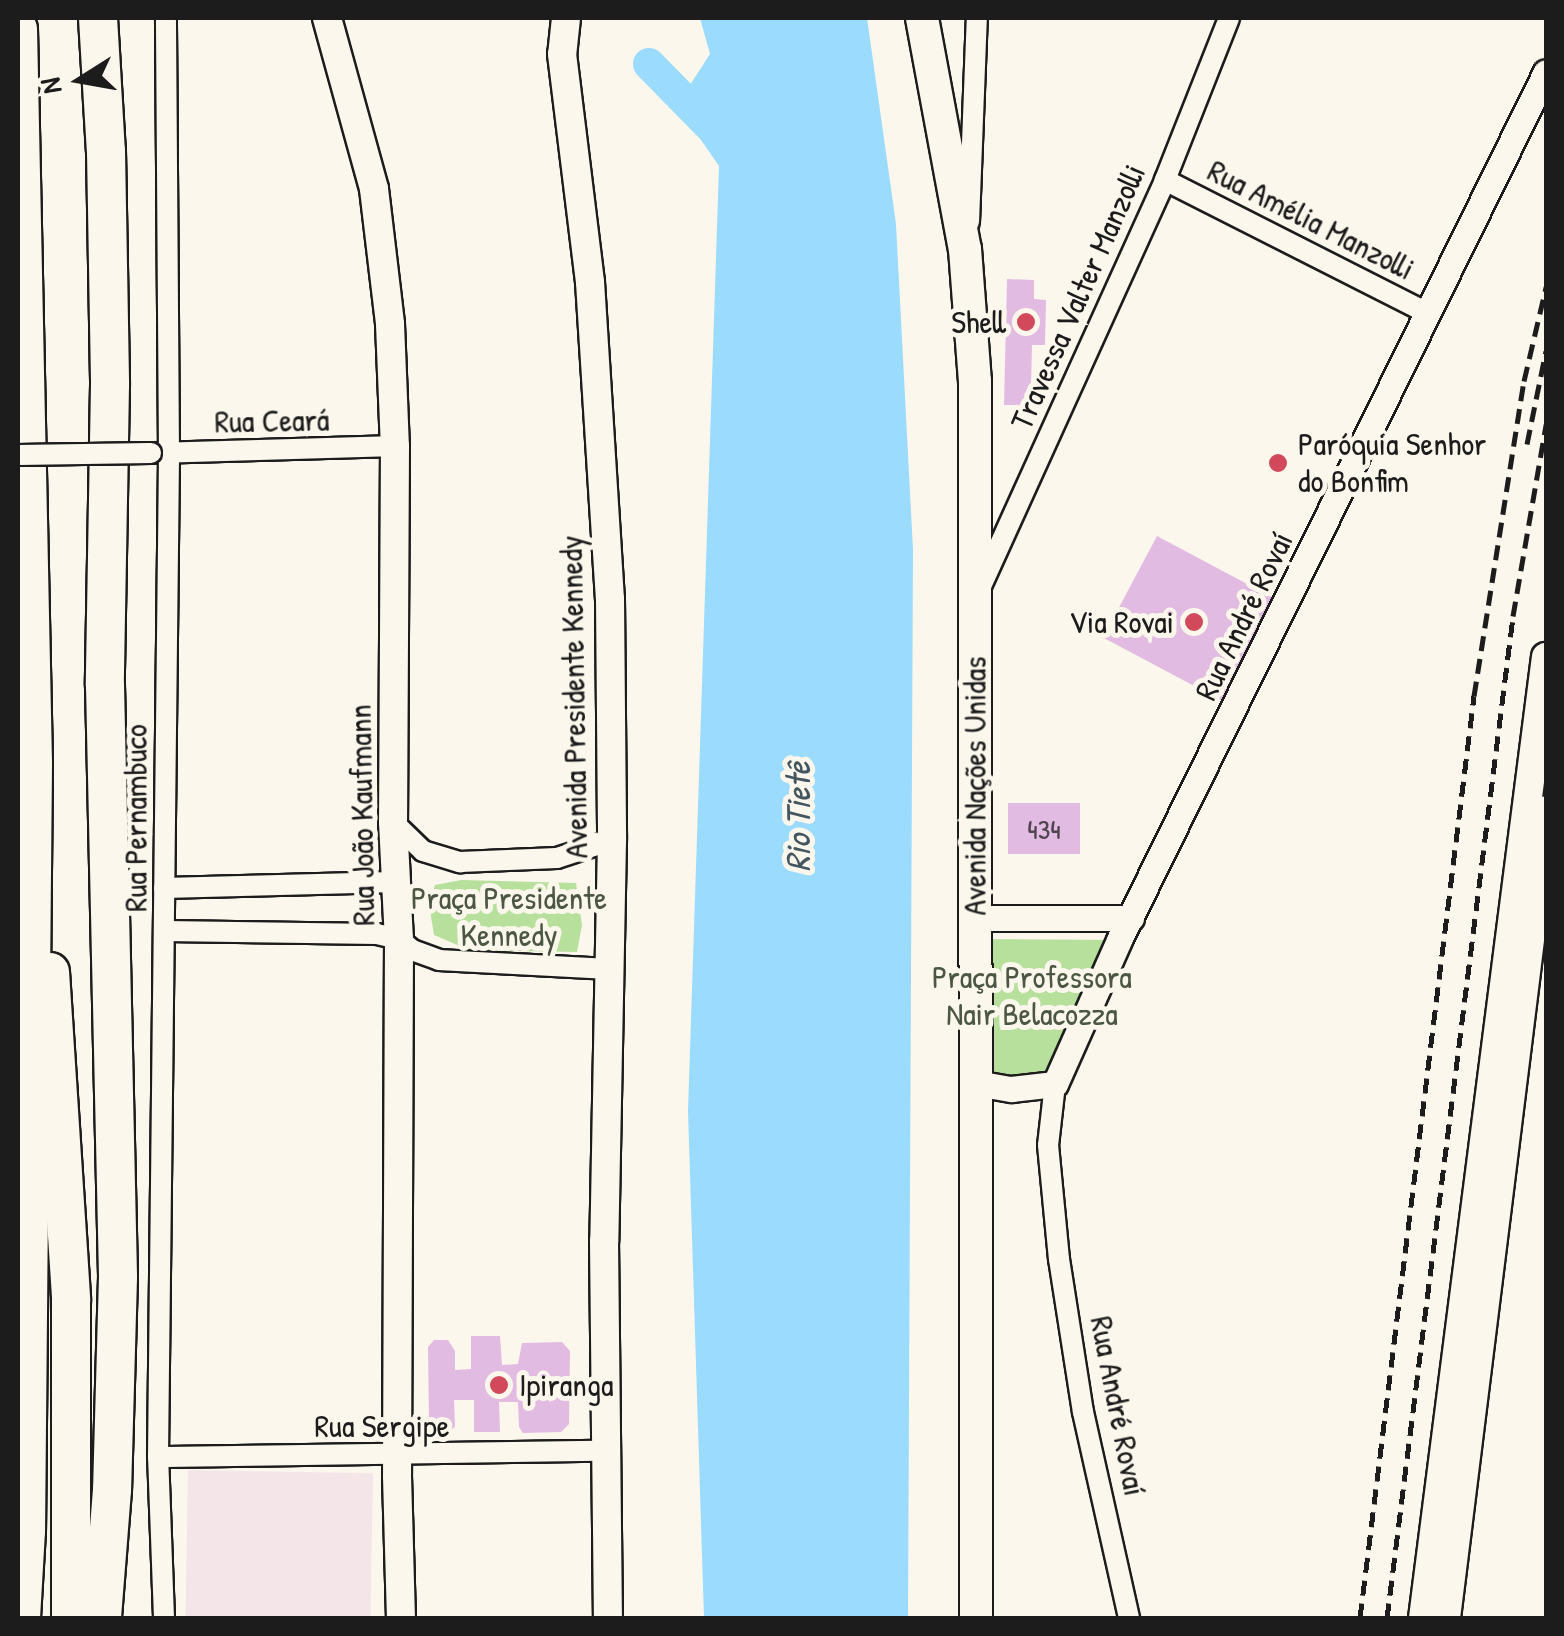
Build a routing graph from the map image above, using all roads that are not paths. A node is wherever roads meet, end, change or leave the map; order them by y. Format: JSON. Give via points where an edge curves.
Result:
{"nodes":[{"id":1,"x":98,"y":18,"type":"edge"},
{"id":2,"x":166,"y":18,"type":"edge"},
{"id":3,"x":327,"y":18,"type":"edge"},
{"id":4,"x":550,"y":18,"type":"edge"},
{"id":5,"x":566,"y":18,"type":"edge"},
{"id":6,"x":922,"y":18,"type":"edge"},
{"id":7,"x":976,"y":18,"type":"edge"},
{"id":8,"x":1229,"y":18,"type":"edge"},
{"id":9,"x":18,"y":30,"type":"edge"},
{"id":10,"x":562,"y":54,"type":"junction"},
{"id":11,"x":1546,"y":72,"type":"edge"},
{"id":12,"x":1165,"y":180,"type":"junction"},
{"id":13,"x":966,"y":249,"type":"junction"},
{"id":14,"x":1429,"y":314,"type":"junction"},
{"id":15,"x":395,"y":446,"type":"junction"},
{"id":16,"x":160,"y":453,"type":"junction"},
{"id":17,"x":18,"y":454,"type":"edge"},
{"id":18,"x":976,"y":599,"type":"junction"},
{"id":19,"x":1546,"y":657,"type":"edge"},
{"id":20,"x":33,"y":763,"type":"junction"},
{"id":21,"x":1546,"y":810,"type":"edge"},
{"id":22,"x":393,"y":822,"type":"junction"},
{"id":23,"x":612,"y":840,"type":"junction"},
{"id":24,"x":395,"y":882,"type":"junction"},
{"id":25,"x":164,"y":888,"type":"junction"},
{"id":26,"x":976,"y":918,"type":"junction"},
{"id":27,"x":1132,"y":918,"type":"junction"},
{"id":28,"x":165,"y":930,"type":"junction"},
{"id":29,"x":398,"y":938,"type":"junction"},
{"id":30,"x":609,"y":969,"type":"junction"},
{"id":31,"x":976,"y":1082,"type":"junction"},
{"id":32,"x":1055,"y":1084,"type":"junction"},
{"id":33,"x":606,"y":1451,"type":"junction"},
{"id":34,"x":400,"y":1456,"type":"junction"},
{"id":35,"x":158,"y":1457,"type":"junction"},
{"id":36,"x":21,"y":1618,"type":"edge"},
{"id":37,"x":71,"y":1618,"type":"edge"},
{"id":38,"x":102,"y":1618,"type":"edge"},
{"id":39,"x":164,"y":1618,"type":"edge"},
{"id":40,"x":401,"y":1618,"type":"edge"},
{"id":41,"x":608,"y":1618,"type":"edge"},
{"id":42,"x":976,"y":1618,"type":"edge"},
{"id":43,"x":1130,"y":1618,"type":"edge"},
{"id":44,"x":1424,"y":1618,"type":"edge"},
{"id":45,"x":1446,"y":1618,"type":"edge"}],
"edges":[{"from":1,"to":38,"type":"highway","via":[[110,385],[105,685],[118,1277]]},
{"from":2,"to":16,"type":"street","name":"Rua Pernambuco"},
{"from":3,"to":15,"type":"main road","name":"Rua João Kaufmann","via":[[374,189]]},
{"from":4,"to":10,"type":"main road"},
{"from":5,"to":10,"type":"main road","name":"Avenida Presidente Kennedy"},
{"from":6,"to":13,"type":"main road","name":"Avenida Nações Unidas"},
{"from":7,"to":13,"type":"street"},
{"from":8,"to":12,"type":"street","name":"Travessa Valter Manzolli"},
{"from":9,"to":20,"type":"highway"},
{"from":10,"to":23,"type":"main road","name":"Avenida Presidente Kennedy","via":[[602,421]]},
{"from":11,"to":14,"type":"street","name":"Rua André Rovaí"},
{"from":12,"to":14,"type":"street","name":"Rua Amélia Manzolli"},
{"from":12,"to":18,"type":"street","name":"Travessa Valter Manzolli"},
{"from":13,"to":18,"type":"main road","name":"Avenida Nações Unidas","via":[[975,381]]},
{"from":14,"to":27,"type":"street","name":"Rua André Rovaí"},
{"from":15,"to":16,"type":"street","name":"Rua Ceará"},
{"from":15,"to":22,"type":"main road","name":"Rua João Kaufmann"},
{"from":16,"to":17,"type":"street","name":"Rua Ceará","bridge":true},
{"from":16,"to":25,"type":"street","name":"Rua Pernambuco"},
{"from":18,"to":26,"type":"main road","name":"Avenida Nações Unidas"},
{"from":19,"to":44,"type":"main road"},
{"from":20,"to":36,"type":"highway"},
{"from":20,"to":37,"type":"highway","via":[[71,1300]]},
{"from":21,"to":45,"type":"main road"},
{"from":22,"to":23,"type":"street","via":[[423,851],[460,862],[557,858]]},
{"from":22,"to":24,"type":"main road","name":"Rua João Kaufmann"},
{"from":23,"to":30,"type":"main road","name":"Avenida Presidente Kennedy"},
{"from":24,"to":25,"type":"street"},
{"from":24,"to":29,"type":"main road","name":"Rua João Kaufmann"},
{"from":25,"to":28,"type":"street","name":"Rua Pernambuco"},
{"from":26,"to":27,"type":"street"},
{"from":26,"to":31,"type":"main road","name":"Avenida Nações Unidas"},
{"from":27,"to":32,"type":"street","name":"Rua André Rovaí"},
{"from":28,"to":29,"type":"street"},
{"from":28,"to":35,"type":"street","name":"Rua Pernambuco"},
{"from":29,"to":30,"type":"street","via":[[422,954],[476,966]]},
{"from":29,"to":34,"type":"main road","name":"Rua João Kaufmann"},
{"from":30,"to":33,"type":"main road","name":"Avenida Presidente Kennedy"},
{"from":31,"to":32,"type":"street","via":[[1011,1089]]},
{"from":31,"to":42,"type":"main road","name":"Avenida Nações Unidas"},
{"from":32,"to":43,"type":"street","name":"Rua André Rovaí","via":[[1048,1145],[1059,1259],[1083,1412]]},
{"from":33,"to":34,"type":"street","name":"Rua Sergipe"},
{"from":33,"to":41,"type":"main road","name":"Avenida Presidente Kennedy"},
{"from":34,"to":35,"type":"street","name":"Rua Sergipe"},
{"from":34,"to":40,"type":"main road","name":"Rua João Kaufmann"},
{"from":35,"to":39,"type":"street","name":"Rua Pernambuco"}]}
